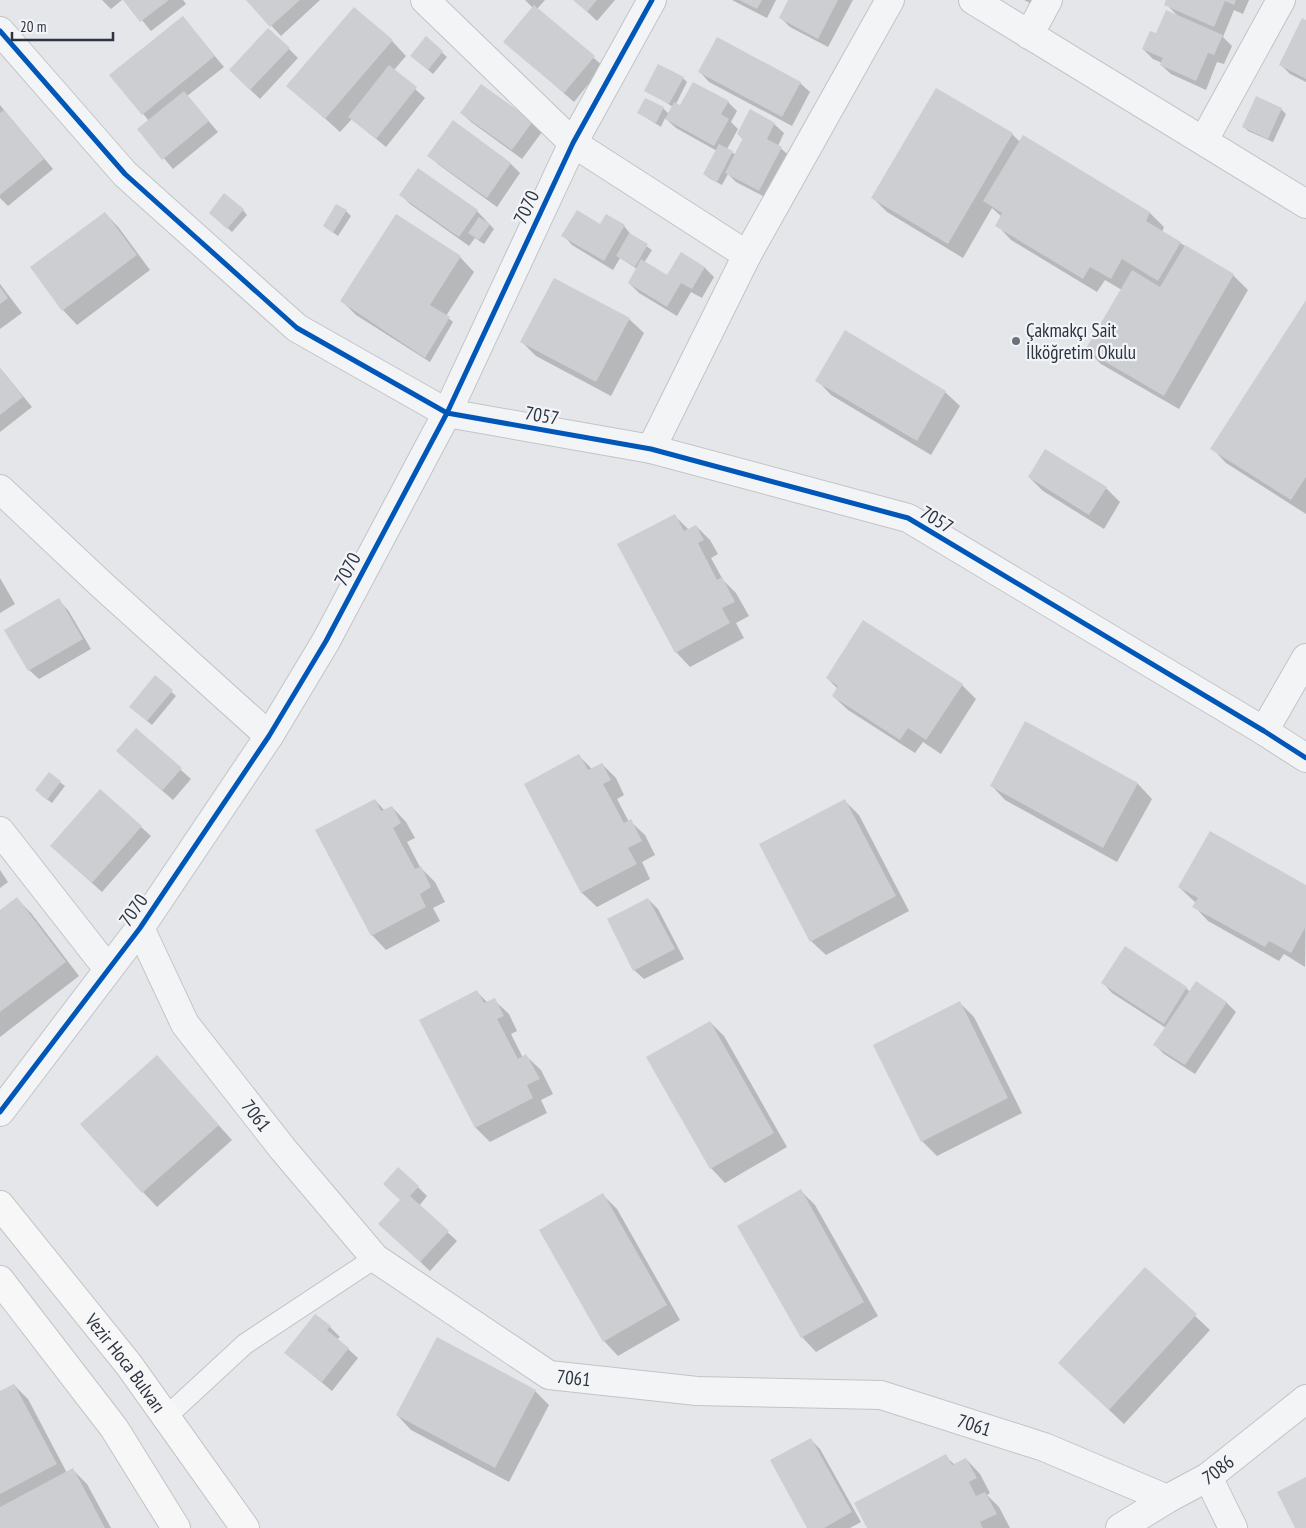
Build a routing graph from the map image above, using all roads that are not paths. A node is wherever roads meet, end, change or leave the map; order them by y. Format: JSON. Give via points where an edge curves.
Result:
{"nodes":[{"id":1,"x":425,"y":0,"type":"edge"},
{"id":2,"x":652,"y":0,"type":"edge"},
{"id":3,"x":890,"y":0,"type":"edge"},
{"id":4,"x":973,"y":0,"type":"edge"},
{"id":5,"x":1048,"y":0,"type":"edge"},
{"id":6,"x":1281,"y":0,"type":"edge"},
{"id":7,"x":0,"y":31,"type":"edge"},
{"id":8,"x":1029,"y":35,"type":"junction"},
{"id":9,"x":1204,"y":140,"type":"junction"},
{"id":10,"x":573,"y":143,"type":"junction"},
{"id":11,"x":1306,"y":204,"type":"edge"},
{"id":12,"x":747,"y":255,"type":"junction"},
{"id":13,"x":446,"y":413,"type":"junction"},
{"id":14,"x":651,"y":449,"type":"junction"},
{"id":15,"x":0,"y":489,"type":"edge"},
{"id":16,"x":1306,"y":658,"type":"edge"},
{"id":17,"x":1264,"y":731,"type":"junction"},
{"id":18,"x":269,"y":736,"type":"junction"},
{"id":19,"x":1306,"y":758,"type":"edge"},
{"id":20,"x":0,"y":831,"type":"edge"},
{"id":21,"x":140,"y":928,"type":"junction"},
{"id":22,"x":108,"y":969,"type":"junction"},
{"id":23,"x":0,"y":1112,"type":"edge"},
{"id":24,"x":0,"y":1205,"type":"edge"},
{"id":25,"x":375,"y":1258,"type":"junction"},
{"id":26,"x":0,"y":1280,"type":"edge"},
{"id":27,"x":1306,"y":1399,"type":"edge"},
{"id":28,"x":166,"y":1417,"type":"junction"},
{"id":29,"x":1208,"y":1477,"type":"junction"},
{"id":30,"x":1167,"y":1499,"type":"junction"},
{"id":31,"x":176,"y":1528,"type":"edge"},
{"id":32,"x":245,"y":1528,"type":"edge"},
{"id":33,"x":1120,"y":1528,"type":"edge"},
{"id":34,"x":1233,"y":1528,"type":"edge"}],
"edges":[{"from":1,"to":10,"type":"street"},
{"from":2,"to":10,"type":"street","name":"7070"},
{"from":3,"to":12,"type":"street"},
{"from":4,"to":8,"type":"street"},
{"from":5,"to":8,"type":"street"},
{"from":6,"to":9,"type":"street"},
{"from":7,"to":13,"type":"street","name":"7057","via":[[124,174],[297,328]]},
{"from":8,"to":9,"type":"street"},
{"from":9,"to":11,"type":"street"},
{"from":10,"to":12,"type":"street"},
{"from":10,"to":13,"type":"street","name":"7070"},
{"from":12,"to":14,"type":"street"},
{"from":13,"to":14,"type":"street","name":"7057"},
{"from":13,"to":18,"type":"street","name":"7070","via":[[326,641]]},
{"from":14,"to":17,"type":"street","name":"7057","via":[[908,518]]},
{"from":15,"to":18,"type":"street"},
{"from":16,"to":17,"type":"street"},
{"from":17,"to":19,"type":"street","name":"7057"},
{"from":18,"to":21,"type":"street","name":"7070"},
{"from":20,"to":22,"type":"street"},
{"from":21,"to":22,"type":"street","name":"7070"},
{"from":21,"to":25,"type":"street","name":"7061","via":[[185,1024],[282,1148]]},
{"from":22,"to":23,"type":"street","name":"7070"},
{"from":24,"to":28,"type":"main road","name":"Vezir Hoca Bulvarı","via":[[129,1365]]},
{"from":25,"to":28,"type":"lane","via":[[245,1344]]},
{"from":25,"to":30,"type":"street","name":"7061","via":[[549,1375],[697,1391],[881,1395],[1044,1447]]},
{"from":26,"to":31,"type":"main road","via":[[114,1428]]},
{"from":27,"to":29,"type":"street","name":"7086"},
{"from":28,"to":32,"type":"main road","name":"Vezir Hoca Bulvarı"},
{"from":29,"to":30,"type":"street","name":"7086"},
{"from":29,"to":34,"type":"street"},
{"from":30,"to":33,"type":"street","name":"7086"}]}
